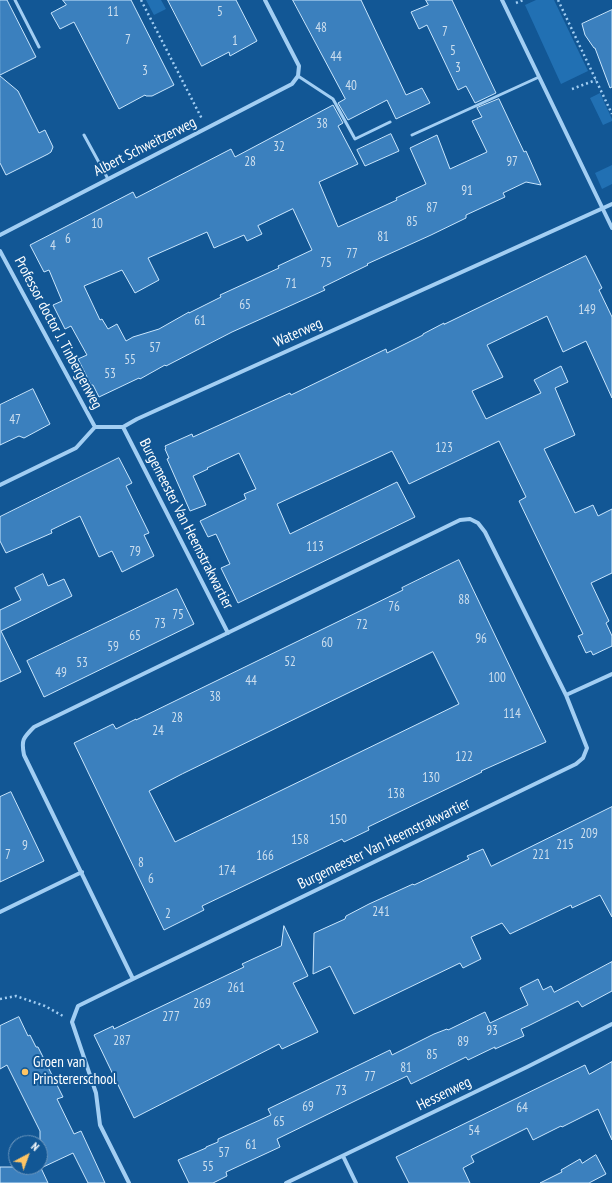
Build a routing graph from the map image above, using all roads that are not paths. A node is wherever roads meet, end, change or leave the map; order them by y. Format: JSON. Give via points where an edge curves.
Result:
{"nodes":[{"id":1,"x":15,"y":0,"type":"edge"},
{"id":2,"x":265,"y":0,"type":"edge"},
{"id":3,"x":502,"y":0,"type":"edge"},
{"id":4,"x":39,"y":47,"type":"dead end"},
{"id":5,"x":298,"y":76,"type":"junction"},
{"id":6,"x":539,"y":77,"type":"junction"},
{"id":7,"x":390,"y":122,"type":"dead end"},
{"id":8,"x":84,"y":135,"type":"dead end"},
{"id":9,"x":412,"y":135,"type":"dead end"},
{"id":10,"x":108,"y":180,"type":"junction"},
{"id":11,"x":612,"y":204,"type":"edge"},
{"id":12,"x":602,"y":208,"type":"junction"},
{"id":13,"x":612,"y":228,"type":"edge"},
{"id":14,"x":0,"y":235,"type":"edge"},
{"id":15,"x":0,"y":251,"type":"edge"},
{"id":16,"x":95,"y":427,"type":"junction"},
{"id":17,"x":123,"y":427,"type":"junction"},
{"id":18,"x":0,"y":485,"type":"edge"},
{"id":19,"x":228,"y":633,"type":"junction"},
{"id":20,"x":612,"y":674,"type":"edge"},
{"id":21,"x":566,"y":695,"type":"junction"},
{"id":22,"x":82,"y":872,"type":"junction"},
{"id":23,"x":0,"y":912,"type":"edge"},
{"id":24,"x":133,"y":979,"type":"junction"},
{"id":25,"x":612,"y":1024,"type":"edge"},
{"id":26,"x":342,"y":1156,"type":"junction"},
{"id":27,"x":129,"y":1183,"type":"edge"},
{"id":28,"x":286,"y":1183,"type":"edge"},
{"id":29,"x":356,"y":1183,"type":"edge"}],
"edges":[{"from":1,"to":4,"type":"lane"},
{"from":2,"to":5,"type":"street","via":[[299,66]]},
{"from":3,"to":6,"type":"street"},
{"from":5,"to":7,"type":"lane","via":[[333,99],[355,139]]},
{"from":5,"to":10,"type":"street","name":"Albert Schweitzerweg","via":[[292,84]]},
{"from":6,"to":9,"type":"lane"},
{"from":6,"to":12,"type":"street"},
{"from":8,"to":10,"type":"lane"},
{"from":10,"to":14,"type":"street","name":"Albert Schweitzerweg"},
{"from":11,"to":12,"type":"street","name":"Waterweg"},
{"from":12,"to":13,"type":"street"},
{"from":12,"to":17,"type":"street","name":"Waterweg"},
{"from":15,"to":16,"type":"street","name":"Professor doctor J. Tinbergenweg"},
{"from":16,"to":17,"type":"street","name":"Waterweg"},
{"from":16,"to":18,"type":"street","via":[[76,448]]},
{"from":17,"to":19,"type":"street","name":"Burgemeester Van Heemstrakwartier"},
{"from":19,"to":21,"type":"street","name":"Burgemeester Van Heemstrakwartier","via":[[460,520],[470,519],[478,523],[485,532]]},
{"from":19,"to":22,"type":"street","name":"Burgemeester Van Heemstrakwartier","via":[[34,727],[26,734],[22,743],[24,755]]},
{"from":20,"to":21,"type":"street"},
{"from":21,"to":24,"type":"street","name":"Burgemeester Van Heemstrakwartier","via":[[588,748],[576,764]]},
{"from":22,"to":23,"type":"street"},
{"from":22,"to":24,"type":"street","name":"Burgemeester Van Heemstrakwartier"},
{"from":24,"to":27,"type":"street","name":"Burgemeester Van Heemstrakwartier","via":[[78,1006],[72,1022],[96,1093],[100,1125]]},
{"from":25,"to":26,"type":"street","name":"Hessenweg"},
{"from":26,"to":28,"type":"street","name":"Hessenweg"},
{"from":26,"to":29,"type":"street"}]}
